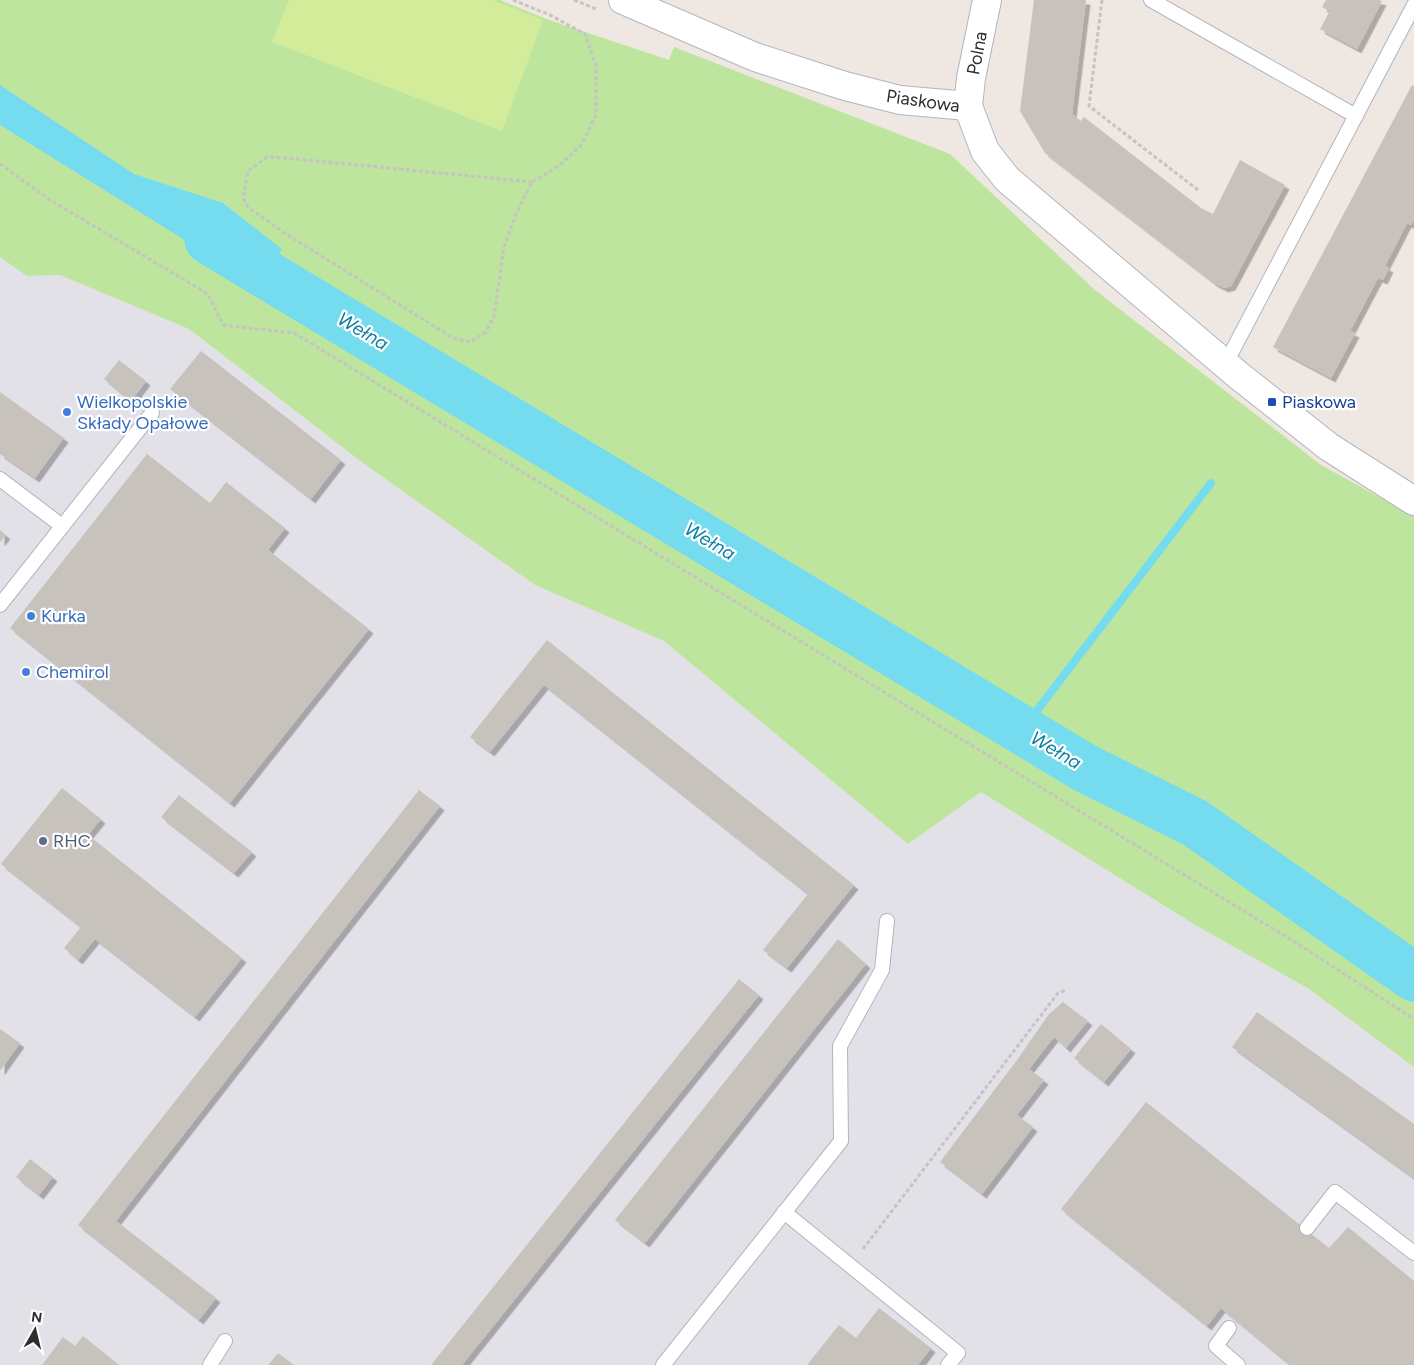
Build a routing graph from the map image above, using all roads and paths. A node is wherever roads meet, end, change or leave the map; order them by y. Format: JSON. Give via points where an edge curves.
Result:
{"nodes":[{"id":1,"x":513,"y":0,"type":"edge"},
{"id":2,"x":623,"y":0,"type":"edge"},
{"id":3,"x":987,"y":0,"type":"edge"},
{"id":4,"x":1102,"y":0,"type":"edge"},
{"id":5,"x":1150,"y":0,"type":"edge"},
{"id":6,"x":1414,"y":5,"type":"edge"},
{"id":7,"x":968,"y":106,"type":"junction"},
{"id":8,"x":1356,"y":116,"type":"junction"},
{"id":9,"x":0,"y":164,"type":"edge"},
{"id":10,"x":532,"y":182,"type":"junction"},
{"id":11,"x":1198,"y":190,"type":"dead end"},
{"id":12,"x":1226,"y":363,"type":"junction"},
{"id":13,"x":152,"y":413,"type":"dead end"},
{"id":14,"x":0,"y":479,"type":"edge"},
{"id":15,"x":1414,"y":501,"type":"edge"},
{"id":16,"x":62,"y":526,"type":"junction"},
{"id":17,"x":0,"y":605,"type":"edge"},
{"id":18,"x":887,"y":921,"type":"dead end"},
{"id":19,"x":1066,"y":990,"type":"dead end"},
{"id":20,"x":1414,"y":1019,"type":"edge"},
{"id":21,"x":784,"y":1212,"type":"junction"},
{"id":22,"x":1307,"y":1228,"type":"dead end"},
{"id":23,"x":1414,"y":1253,"type":"edge"},
{"id":24,"x":850,"y":1266,"type":"junction"},
{"id":25,"x":1229,"y":1328,"type":"dead end"},
{"id":26,"x":225,"y":1340,"type":"dead end"},
{"id":27,"x":210,"y":1365,"type":"edge"},
{"id":28,"x":663,"y":1365,"type":"edge"},
{"id":29,"x":948,"y":1365,"type":"edge"},
{"id":30,"x":1238,"y":1365,"type":"edge"}],
"edges":[{"from":1,"to":10,"type":"path","via":[[585,34],[596,66],[596,114],[582,144],[559,166]]},
{"from":2,"to":7,"type":"street","name":"Piaskowa","via":[[755,57],[845,86],[900,100]]},
{"from":3,"to":7,"type":"street","name":"Polna"},
{"from":4,"to":11,"type":"path","via":[[1089,106]]},
{"from":5,"to":8,"type":"lane"},
{"from":6,"to":8,"type":"lane"},
{"from":7,"to":12,"type":"street","name":"Piaskowa","via":[[985,151],[1007,179]]},
{"from":8,"to":12,"type":"lane"},
{"from":9,"to":20,"type":"path","via":[[50,200],[208,294],[223,325],[294,334],[1298,944]]},
{"from":10,"to":10,"type":"path","via":[[266,157],[248,171],[243,198],[248,207],[283,232],[453,338],[470,342],[486,332],[494,316],[504,247]]},
{"from":12,"to":15,"type":"street","name":"Piaskowa","via":[[1329,446]]},
{"from":13,"to":16,"type":"lane"},
{"from":14,"to":16,"type":"lane"},
{"from":16,"to":17,"type":"lane"},
{"from":18,"to":21,"type":"lane","via":[[882,970],[840,1046],[841,1141]]},
{"from":19,"to":24,"type":"path","via":[[1058,993]]},
{"from":21,"to":24,"type":"lane"},
{"from":21,"to":28,"type":"lane"},
{"from":22,"to":23,"type":"lane","via":[[1335,1192]]},
{"from":24,"to":29,"type":"lane","via":[[958,1353]]},
{"from":25,"to":30,"type":"lane","via":[[1216,1346]]},
{"from":26,"to":27,"type":"lane"}]}
